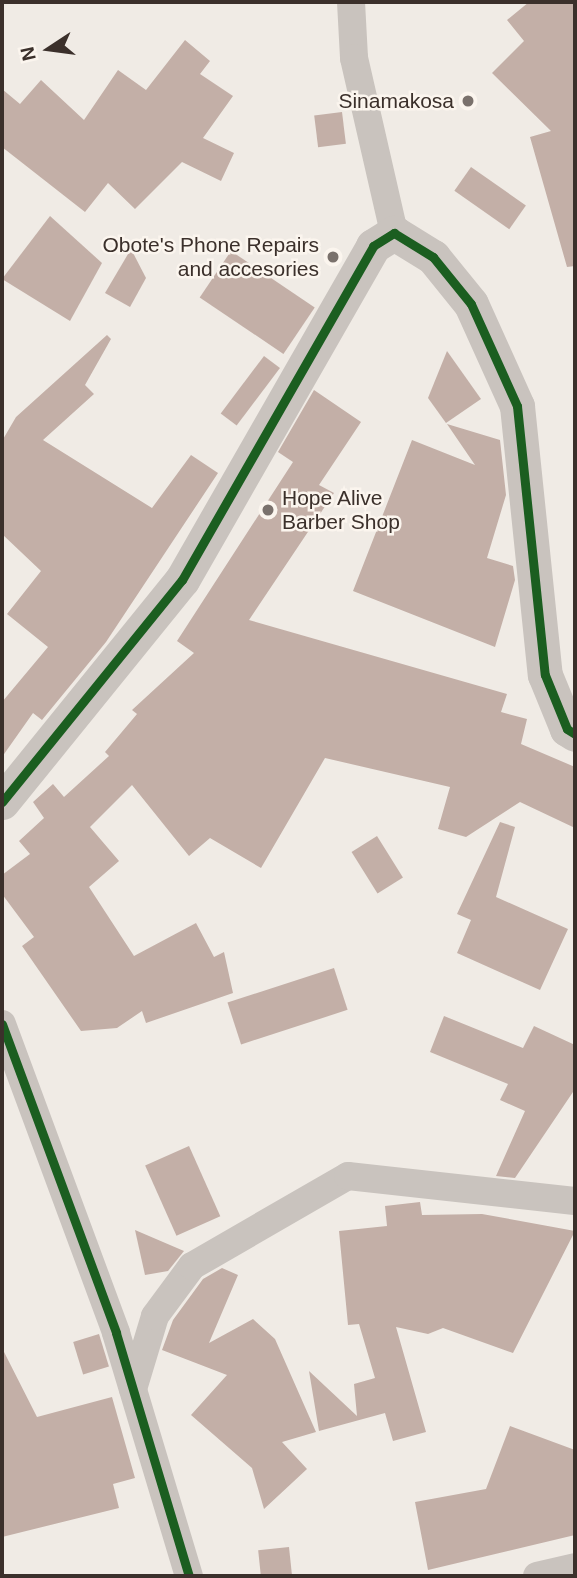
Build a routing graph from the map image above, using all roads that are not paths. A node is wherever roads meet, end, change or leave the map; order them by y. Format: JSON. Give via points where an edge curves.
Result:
{"nodes":[{"id":1,"x":351,"y":2,"type":"edge"},
{"id":2,"x":394,"y":233,"type":"junction"},
{"id":3,"x":575,"y":734,"type":"edge"},
{"id":4,"x":2,"y":802,"type":"edge"},
{"id":5,"x":2,"y":1024,"type":"edge"},
{"id":6,"x":575,"y":1200,"type":"edge"},
{"id":7,"x":133,"y":1389,"type":"junction"},
{"id":8,"x":189,"y":1576,"type":"edge"}],
"edges":[{"from":1,"to":2,"type":"street","via":[[354,58]]},
{"from":2,"to":3,"type":"street","via":[[433,257],[471,303],[517,406],[545,675],[567,729]]},
{"from":2,"to":4,"type":"street","via":[[373,246],[183,580]]},
{"from":5,"to":7,"type":"street"},
{"from":6,"to":7,"type":"street","via":[[348,1176],[192,1266],[155,1316]]},
{"from":7,"to":8,"type":"street"}]}
